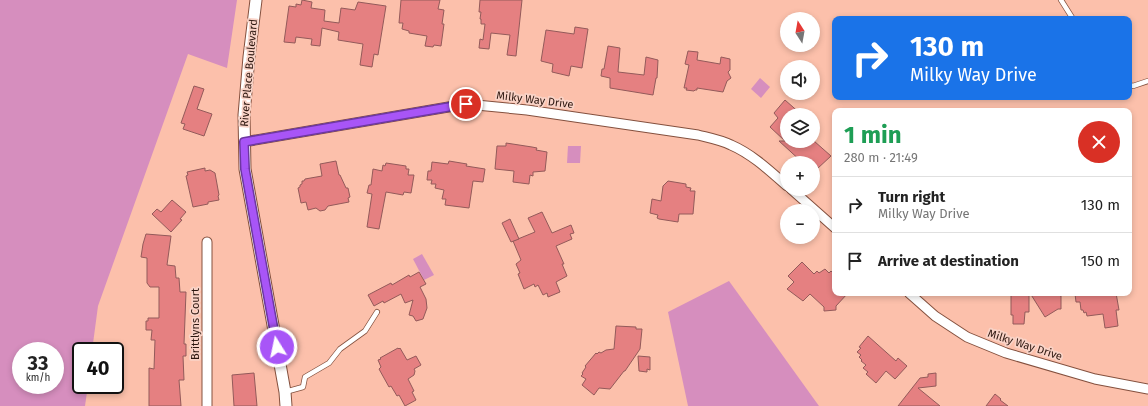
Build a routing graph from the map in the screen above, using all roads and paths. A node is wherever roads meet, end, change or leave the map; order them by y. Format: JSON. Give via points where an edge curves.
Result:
{"nodes":[{"id":1,"x":256,"y":0,"type":"edge"},
{"id":2,"x":1061,"y":0,"type":"edge"},
{"id":3,"x":1072,"y":16,"type":"edge"},
{"id":4,"x":1148,"y":81,"type":"edge"},
{"id":5,"x":1132,"y":86,"type":"edge"},
{"id":6,"x":244,"y":142,"type":"junction"},
{"id":7,"x":780,"y":180,"type":"edge"},
{"id":8,"x":799,"y":196,"type":"edge"},
{"id":9,"x":832,"y":225,"type":"edge"},
{"id":10,"x":207,"y":242,"type":"dead end"},
{"id":11,"x":912,"y":296,"type":"edge"},
{"id":12,"x":378,"y":312,"type":"dead end"},
{"id":13,"x":1148,"y":389,"type":"edge"},
{"id":14,"x":285,"y":392,"type":"junction"},
{"id":15,"x":207,"y":406,"type":"edge"},
{"id":16,"x":286,"y":406,"type":"edge"}],
"edges":[{"from":1,"to":6,"type":"street","name":"River Place Boulevard","via":[[248,57]]},
{"from":2,"to":3,"type":"lane"},
{"from":4,"to":5,"type":"lane"},
{"from":6,"to":7,"type":"street","name":"Milky Way Drive","via":[[466,104],[528,110],[706,137],[733,145]]},
{"from":6,"to":14,"type":"street","name":"River Place Boulevard","via":[[245,169]]},
{"from":8,"to":9,"type":"street"},
{"from":10,"to":15,"type":"street","name":"Brittlyns Court"},
{"from":11,"to":13,"type":"street","name":"Milky Way Drive","via":[[935,316],[967,337],[1006,353],[1095,378]]},
{"from":12,"to":14,"type":"lane","via":[[365,330],[340,349],[329,363],[305,377],[303,388]]},
{"from":14,"to":16,"type":"street","name":"River Place Boulevard"}]}
